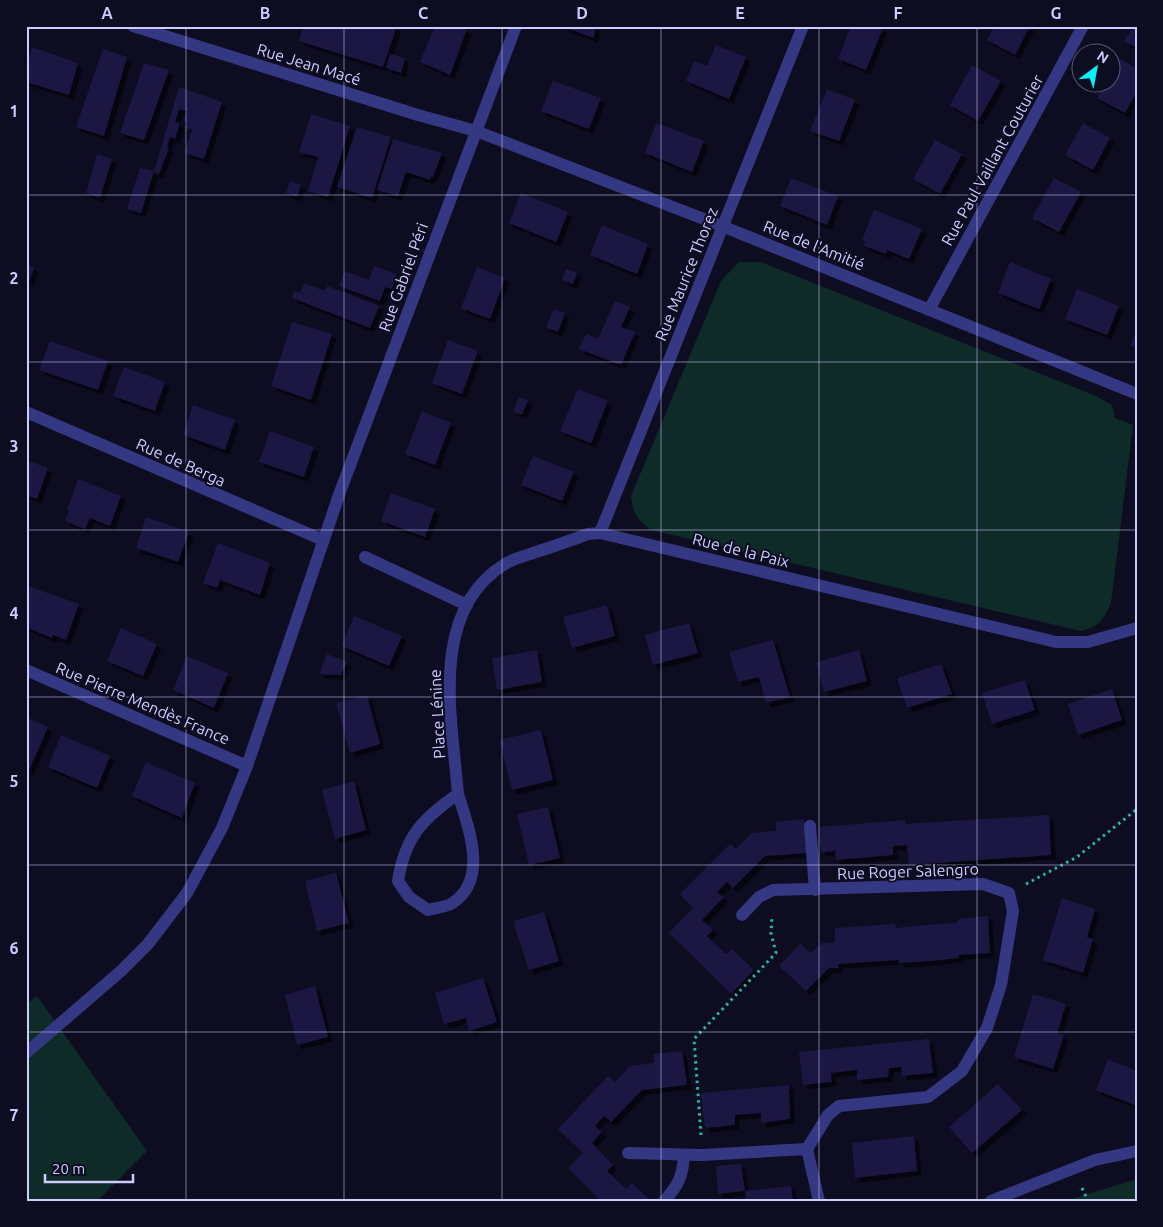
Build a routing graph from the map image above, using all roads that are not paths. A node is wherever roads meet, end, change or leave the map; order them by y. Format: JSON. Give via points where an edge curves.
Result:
{"nodes":[{"id":1,"x":132,"y":26,"type":"edge"},
{"id":2,"x":516,"y":26,"type":"edge"},
{"id":3,"x":803,"y":26,"type":"edge"},
{"id":4,"x":1083,"y":26,"type":"edge"},
{"id":5,"x":476,"y":131,"type":"junction"},
{"id":6,"x":722,"y":226,"type":"junction"},
{"id":7,"x":929,"y":310,"type":"junction"},
{"id":8,"x":1137,"y":394,"type":"edge"},
{"id":9,"x":26,"y":412,"type":"edge"},
{"id":10,"x":600,"y":533,"type":"junction"},
{"id":11,"x":322,"y":540,"type":"junction"},
{"id":12,"x":365,"y":557,"type":"dead end"},
{"id":13,"x":467,"y":604,"type":"junction"},
{"id":14,"x":1137,"y":628,"type":"edge"},
{"id":15,"x":26,"y":670,"type":"edge"},
{"id":16,"x":247,"y":766,"type":"junction"},
{"id":17,"x":458,"y":794,"type":"junction"},
{"id":18,"x":810,"y":826,"type":"dead end"},
{"id":19,"x":815,"y":890,"type":"junction"},
{"id":20,"x":742,"y":915,"type":"dead end"},
{"id":21,"x":26,"y":1053,"type":"edge"},
{"id":22,"x":807,"y":1148,"type":"junction"},
{"id":23,"x":1137,"y":1151,"type":"edge"},
{"id":24,"x":628,"y":1154,"type":"dead end"},
{"id":25,"x":684,"y":1155,"type":"junction"},
{"id":26,"x":664,"y":1201,"type":"edge"},
{"id":27,"x":819,"y":1201,"type":"edge"},
{"id":28,"x":990,"y":1201,"type":"edge"}],
"edges":[{"from":1,"to":5,"type":"street","name":"Rue Jean Macé"},
{"from":2,"to":5,"type":"street","name":"Rue Gabriel Péri"},
{"from":3,"to":6,"type":"street","name":"Rue Maurice Thorez"},
{"from":4,"to":7,"type":"street","name":"Rue Paul Vaillant Couturier"},
{"from":5,"to":6,"type":"street","name":"Rue de l'Amitié"},
{"from":5,"to":11,"type":"street","name":"Rue Gabriel Péri"},
{"from":6,"to":7,"type":"street","name":"Rue de l'Amitié"},
{"from":6,"to":10,"type":"street","name":"Rue Maurice Thorez"},
{"from":7,"to":8,"type":"street","name":"Rue de l'Amitié"},
{"from":9,"to":11,"type":"street","name":"Rue de Berga"},
{"from":10,"to":13,"type":"street","name":"Rue de la Paix","via":[[588,534],[505,563],[480,586]]},
{"from":10,"to":14,"type":"street","name":"Rue de la Paix","via":[[1056,642],[1088,642]]},
{"from":11,"to":16,"type":"street","name":"Rue Gabriel Péri"},
{"from":12,"to":13,"type":"street"},
{"from":13,"to":17,"type":"street","name":"Place Lénine","via":[[453,640],[449,683]]},
{"from":15,"to":16,"type":"street","name":"Rue Pierre Mendès France"},
{"from":16,"to":21,"type":"street","name":"Rue Gabriel Péri","via":[[222,828],[182,900],[148,944],[121,971]]},
{"from":17,"to":17,"type":"street","name":"Place Lénine","via":[[436,809],[417,830],[402,857],[398,881],[409,897],[428,910],[450,904],[466,887],[474,867],[472,844]]},
{"from":18,"to":19,"type":"street"},
{"from":19,"to":20,"type":"street","name":"Rue Roger Salengro","via":[[773,890],[759,897]]},
{"from":19,"to":22,"type":"street","name":"Rue Roger Salengro","via":[[983,884],[1008,893],[1013,911],[1001,985],[987,1028],[962,1071],[928,1097],[839,1106],[828,1115]]},
{"from":22,"to":25,"type":"street"},
{"from":22,"to":27,"type":"street"},
{"from":23,"to":28,"type":"street","via":[[1095,1160]]},
{"from":24,"to":25,"type":"street"},
{"from":25,"to":26,"type":"street","via":[[678,1186]]}]}
